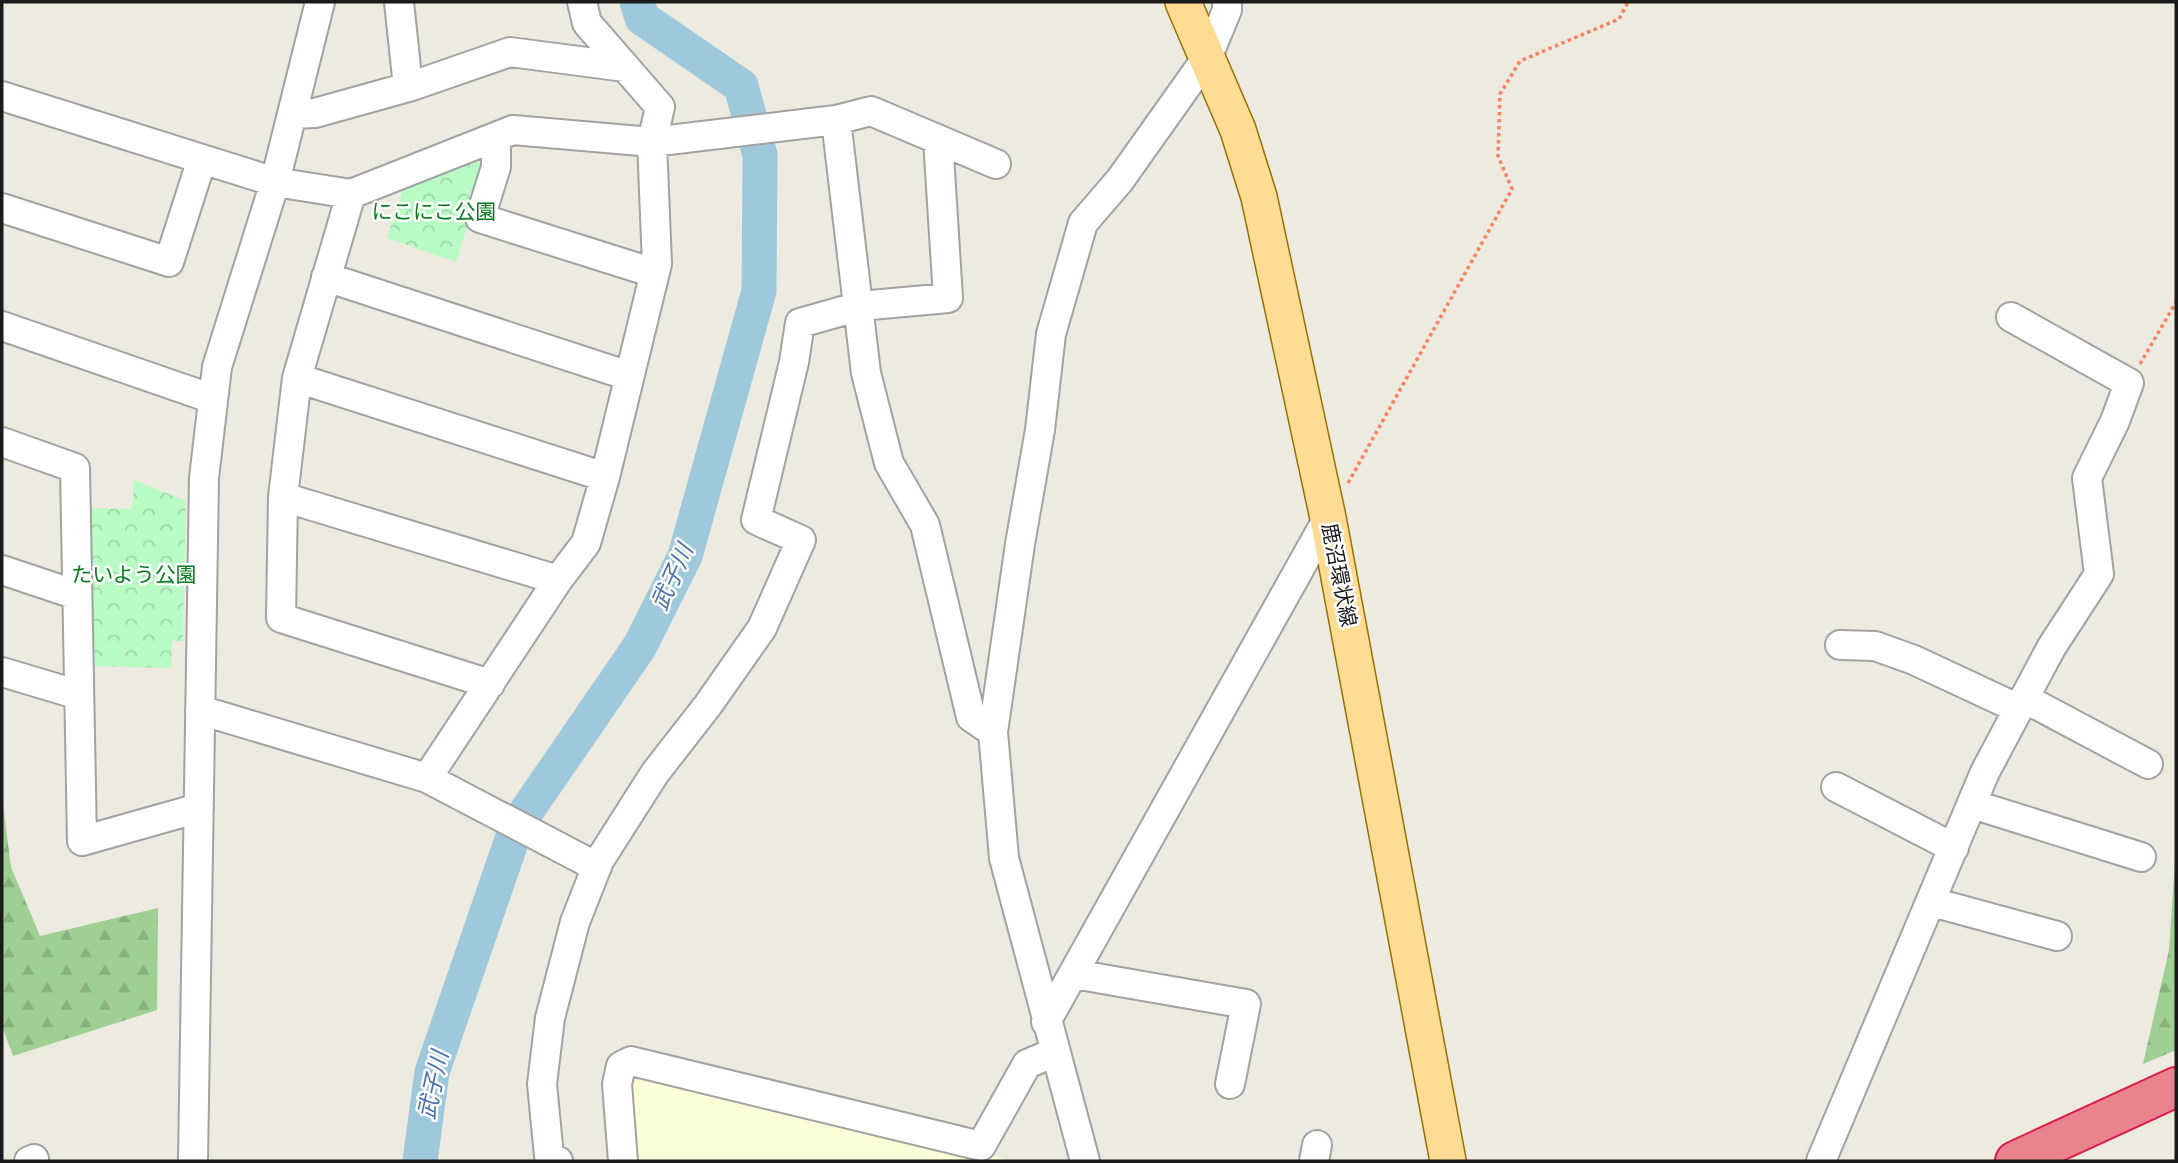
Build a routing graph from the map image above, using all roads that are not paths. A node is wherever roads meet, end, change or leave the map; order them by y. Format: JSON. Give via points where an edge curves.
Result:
{"nodes":[{"id":1,"x":320,"y":2,"type":"edge"},
{"id":2,"x":399,"y":2,"type":"edge"},
{"id":3,"x":582,"y":2,"type":"edge"},
{"id":4,"x":1183,"y":2,"type":"edge"},
{"id":5,"x":1227,"y":2,"type":"edge"},
{"id":6,"x":1208,"y":56,"type":"junction"},
{"id":7,"x":625,"y":67,"type":"junction"},
{"id":8,"x":408,"y":87,"type":"junction"},
{"id":9,"x":2,"y":96,"type":"edge"},
{"id":10,"x":292,"y":114,"type":"junction"},
{"id":11,"x":836,"y":120,"type":"junction"},
{"id":12,"x":496,"y":137,"type":"junction"},
{"id":13,"x":937,"y":139,"type":"junction"},
{"id":14,"x":652,"y":142,"type":"junction"},
{"id":15,"x":202,"y":159,"type":"junction"},
{"id":16,"x":996,"y":164,"type":"dead end"},
{"id":17,"x":275,"y":182,"type":"junction"},
{"id":18,"x":351,"y":194,"type":"junction"},
{"id":19,"x":2,"y":208,"type":"edge"},
{"id":20,"x":654,"y":273,"type":"junction"},
{"id":21,"x":327,"y":277,"type":"junction"},
{"id":22,"x":860,"y":306,"type":"junction"},
{"id":23,"x":2011,"y":317,"type":"dead end"},
{"id":24,"x":2,"y":326,"type":"edge"},
{"id":25,"x":629,"y":376,"type":"junction"},
{"id":26,"x":296,"y":378,"type":"junction"},
{"id":27,"x":213,"y":399,"type":"junction"},
{"id":28,"x":2,"y":442,"type":"edge"},
{"id":29,"x":605,"y":477,"type":"junction"},
{"id":30,"x":283,"y":497,"type":"junction"},
{"id":31,"x":1328,"y":518,"type":"junction"},
{"id":32,"x":2,"y":570,"type":"edge"},
{"id":33,"x":558,"y":580,"type":"junction"},
{"id":34,"x":77,"y":595,"type":"junction"},
{"id":35,"x":1840,"y":645,"type":"dead end"},
{"id":36,"x":2,"y":672,"type":"edge"},
{"id":37,"x":490,"y":684,"type":"junction"},
{"id":38,"x":79,"y":695,"type":"junction"},
{"id":39,"x":2022,"y":704,"type":"junction"},
{"id":40,"x":200,"y":710,"type":"junction"},
{"id":41,"x":992,"y":732,"type":"junction"},
{"id":42,"x":2148,"y":764,"type":"dead end"},
{"id":43,"x":428,"y":778,"type":"junction"},
{"id":44,"x":1836,"y":787,"type":"dead end"},
{"id":45,"x":1972,"y":804,"type":"junction"},
{"id":46,"x":199,"y":808,"type":"junction"},
{"id":47,"x":1954,"y":848,"type":"junction"},
{"id":48,"x":2141,"y":857,"type":"dead end"},
{"id":49,"x":597,"y":867,"type":"junction"},
{"id":50,"x":1931,"y":902,"type":"junction"},
{"id":51,"x":2057,"y":936,"type":"dead end"},
{"id":52,"x":1074,"y":974,"type":"junction"},
{"id":53,"x":1046,"y":1022,"type":"junction"},
{"id":54,"x":1055,"y":1052,"type":"junction"},
{"id":55,"x":1230,"y":1084,"type":"dead end"},
{"id":56,"x":2176,"y":1087,"type":"edge"},
{"id":57,"x":193,"y":1161,"type":"edge"},
{"id":58,"x":558,"y":1161,"type":"edge"},
{"id":59,"x":623,"y":1161,"type":"edge"},
{"id":60,"x":1085,"y":1161,"type":"edge"},
{"id":61,"x":1448,"y":1161,"type":"edge"},
{"id":62,"x":1821,"y":1161,"type":"edge"},
{"id":63,"x":2015,"y":1161,"type":"edge"}],
"edges":[{"from":1,"to":10,"type":"street"},
{"from":2,"to":8,"type":"street"},
{"from":3,"to":7,"type":"street","via":[[587,23]]},
{"from":4,"to":6,"type":"main road","name":"鹿沼環状線"},
{"from":5,"to":6,"type":"street"},
{"from":6,"to":31,"type":"main road","name":"鹿沼環状線","via":[[1259,197]]},
{"from":6,"to":41,"type":"street","via":[[1120,180],[1083,223],[1051,334]]},
{"from":7,"to":8,"type":"street","via":[[510,52]]},
{"from":7,"to":14,"type":"street","via":[[660,107]]},
{"from":8,"to":10,"type":"street","via":[[315,113]]},
{"from":9,"to":15,"type":"street"},
{"from":10,"to":17,"type":"street"},
{"from":11,"to":13,"type":"street","via":[[871,111]]},
{"from":11,"to":14,"type":"street"},
{"from":11,"to":22,"type":"street"},
{"from":12,"to":14,"type":"street","via":[[513,130]]},
{"from":12,"to":18,"type":"street"},
{"from":12,"to":20,"type":"street","via":[[496,167],[480,218]]},
{"from":13,"to":16,"type":"street"},
{"from":13,"to":22,"type":"street","via":[[948,298]]},
{"from":14,"to":20,"type":"street"},
{"from":15,"to":17,"type":"street"},
{"from":15,"to":19,"type":"street","via":[[169,261]]},
{"from":17,"to":18,"type":"street"},
{"from":17,"to":27,"type":"street","via":[[217,367]]},
{"from":18,"to":21,"type":"street"},
{"from":20,"to":25,"type":"street"},
{"from":21,"to":25,"type":"street"},
{"from":21,"to":26,"type":"street"},
{"from":22,"to":41,"type":"street","via":[[866,373],[889,463],[925,525],[971,717]]},
{"from":22,"to":49,"type":"street","via":[[800,323],[756,520],[801,540],[762,628],[655,773]]},
{"from":23,"to":39,"type":"street","via":[[2129,383],[2087,478],[2099,574],[2051,648]]},
{"from":24,"to":27,"type":"street"},
{"from":25,"to":29,"type":"street"},
{"from":26,"to":29,"type":"street"},
{"from":26,"to":30,"type":"street"},
{"from":27,"to":40,"type":"street","via":[[204,478]]},
{"from":28,"to":34,"type":"street","via":[[75,468]]},
{"from":29,"to":33,"type":"street","via":[[586,543]]},
{"from":30,"to":33,"type":"street"},
{"from":30,"to":37,"type":"street","via":[[281,618]]},
{"from":31,"to":52,"type":"street"},
{"from":31,"to":61,"type":"main road","name":"鹿沼環状線"},
{"from":32,"to":34,"type":"street"},
{"from":33,"to":37,"type":"street"},
{"from":34,"to":38,"type":"street"},
{"from":35,"to":39,"type":"street","via":[[1875,646]]},
{"from":36,"to":38,"type":"street"},
{"from":37,"to":43,"type":"street"},
{"from":38,"to":46,"type":"street","via":[[82,841]]},
{"from":39,"to":42,"type":"street"},
{"from":39,"to":45,"type":"street"},
{"from":40,"to":43,"type":"street"},
{"from":40,"to":46,"type":"street"},
{"from":41,"to":53,"type":"street","via":[[1004,858]]},
{"from":43,"to":49,"type":"street"},
{"from":44,"to":47,"type":"street"},
{"from":45,"to":47,"type":"street"},
{"from":45,"to":48,"type":"street"},
{"from":46,"to":57,"type":"street"},
{"from":47,"to":50,"type":"street"},
{"from":49,"to":58,"type":"street","via":[[575,922],[548,1031],[542,1084],[550,1156]]},
{"from":50,"to":51,"type":"street"},
{"from":50,"to":62,"type":"street"},
{"from":52,"to":53,"type":"street"},
{"from":52,"to":55,"type":"street","via":[[1246,1004]]},
{"from":53,"to":54,"type":"street"},
{"from":54,"to":59,"type":"street","via":[[1027,1064],[981,1146],[631,1061],[621,1066],[617,1084]]},
{"from":54,"to":60,"type":"street"},
{"from":56,"to":63,"type":"highway"}]}
